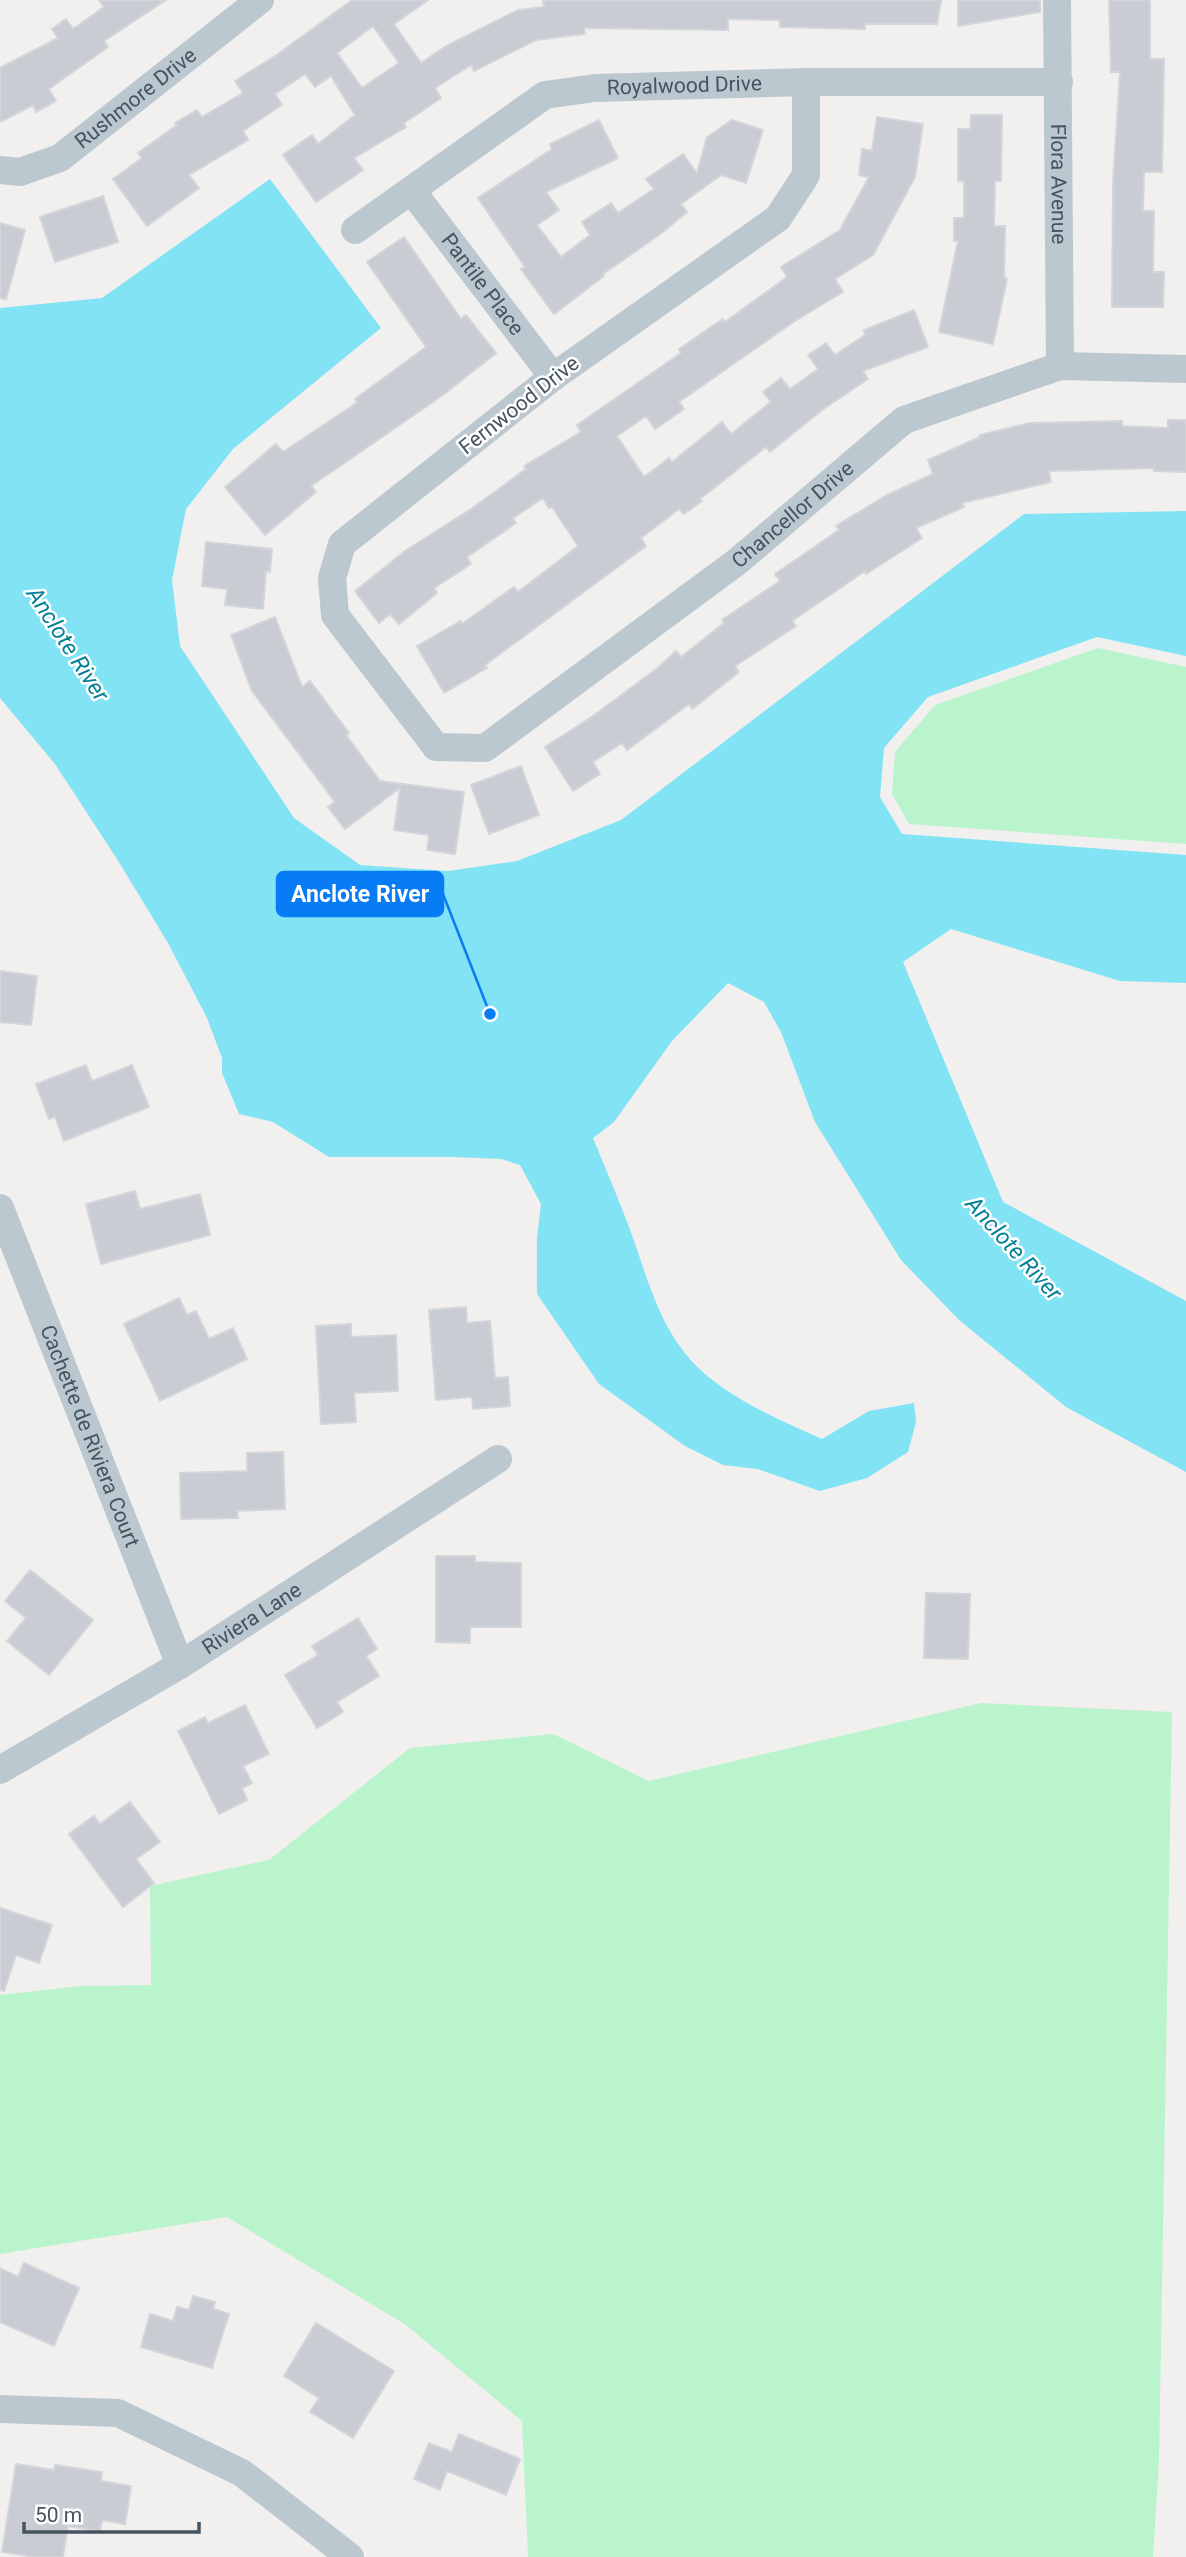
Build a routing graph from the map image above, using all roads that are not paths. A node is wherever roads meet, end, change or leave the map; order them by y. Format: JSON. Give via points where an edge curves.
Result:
{"nodes":[{"id":1,"x":260,"y":0,"type":"edge"},
{"id":2,"x":1057,"y":0,"type":"edge"},
{"id":3,"x":806,"y":82,"type":"junction"},
{"id":4,"x":1059,"y":82,"type":"junction"},
{"id":5,"x":0,"y":170,"type":"edge"},
{"id":6,"x":412,"y":191,"type":"junction"},
{"id":7,"x":355,"y":230,"type":"dead end"},
{"id":8,"x":1060,"y":366,"type":"junction"},
{"id":9,"x":1186,"y":369,"type":"edge"},
{"id":10,"x":553,"y":377,"type":"junction"},
{"id":11,"x":436,"y":747,"type":"joint"},
{"id":12,"x":0,"y":1208,"type":"edge"},
{"id":13,"x":498,"y":1459,"type":"dead end"},
{"id":14,"x":180,"y":1665,"type":"junction"},
{"id":15,"x":0,"y":1770,"type":"edge"},
{"id":16,"x":0,"y":2409,"type":"edge"},
{"id":17,"x":350,"y":2557,"type":"edge"}],
"edges":[{"from":1,"to":5,"type":"street","name":"Rushmore Drive","via":[[60,158],[20,172]]},
{"from":2,"to":4,"type":"street","name":"Flora Avenue"},
{"from":3,"to":4,"type":"street","name":"Royalwood Drive"},
{"from":3,"to":6,"type":"street","name":"Royalwood Drive","via":[[595,88],[545,95]]},
{"from":3,"to":10,"type":"street","name":"Fernwood Drive","via":[[806,176],[778,218]]},
{"from":4,"to":8,"type":"street","name":"Flora Avenue"},
{"from":6,"to":7,"type":"street","name":"Royalwood Drive"},
{"from":6,"to":10,"type":"street","name":"Pantile Place"},
{"from":8,"to":9,"type":"street","name":"Chancellor Drive"},
{"from":8,"to":11,"type":"street","name":"Chancellor Drive","via":[[904,419],[738,561],[485,748]]},
{"from":10,"to":11,"type":"street","name":"Fernwood Drive","via":[[342,544],[332,578],[335,615]]},
{"from":12,"to":14,"type":"street","name":"Cachette de Riviera Court"},
{"from":13,"to":14,"type":"street","name":"Riviera Lane"},
{"from":14,"to":15,"type":"street","name":"Riviera Lane"},
{"from":16,"to":17,"type":"street","via":[[118,2413],[242,2473]]}]}
